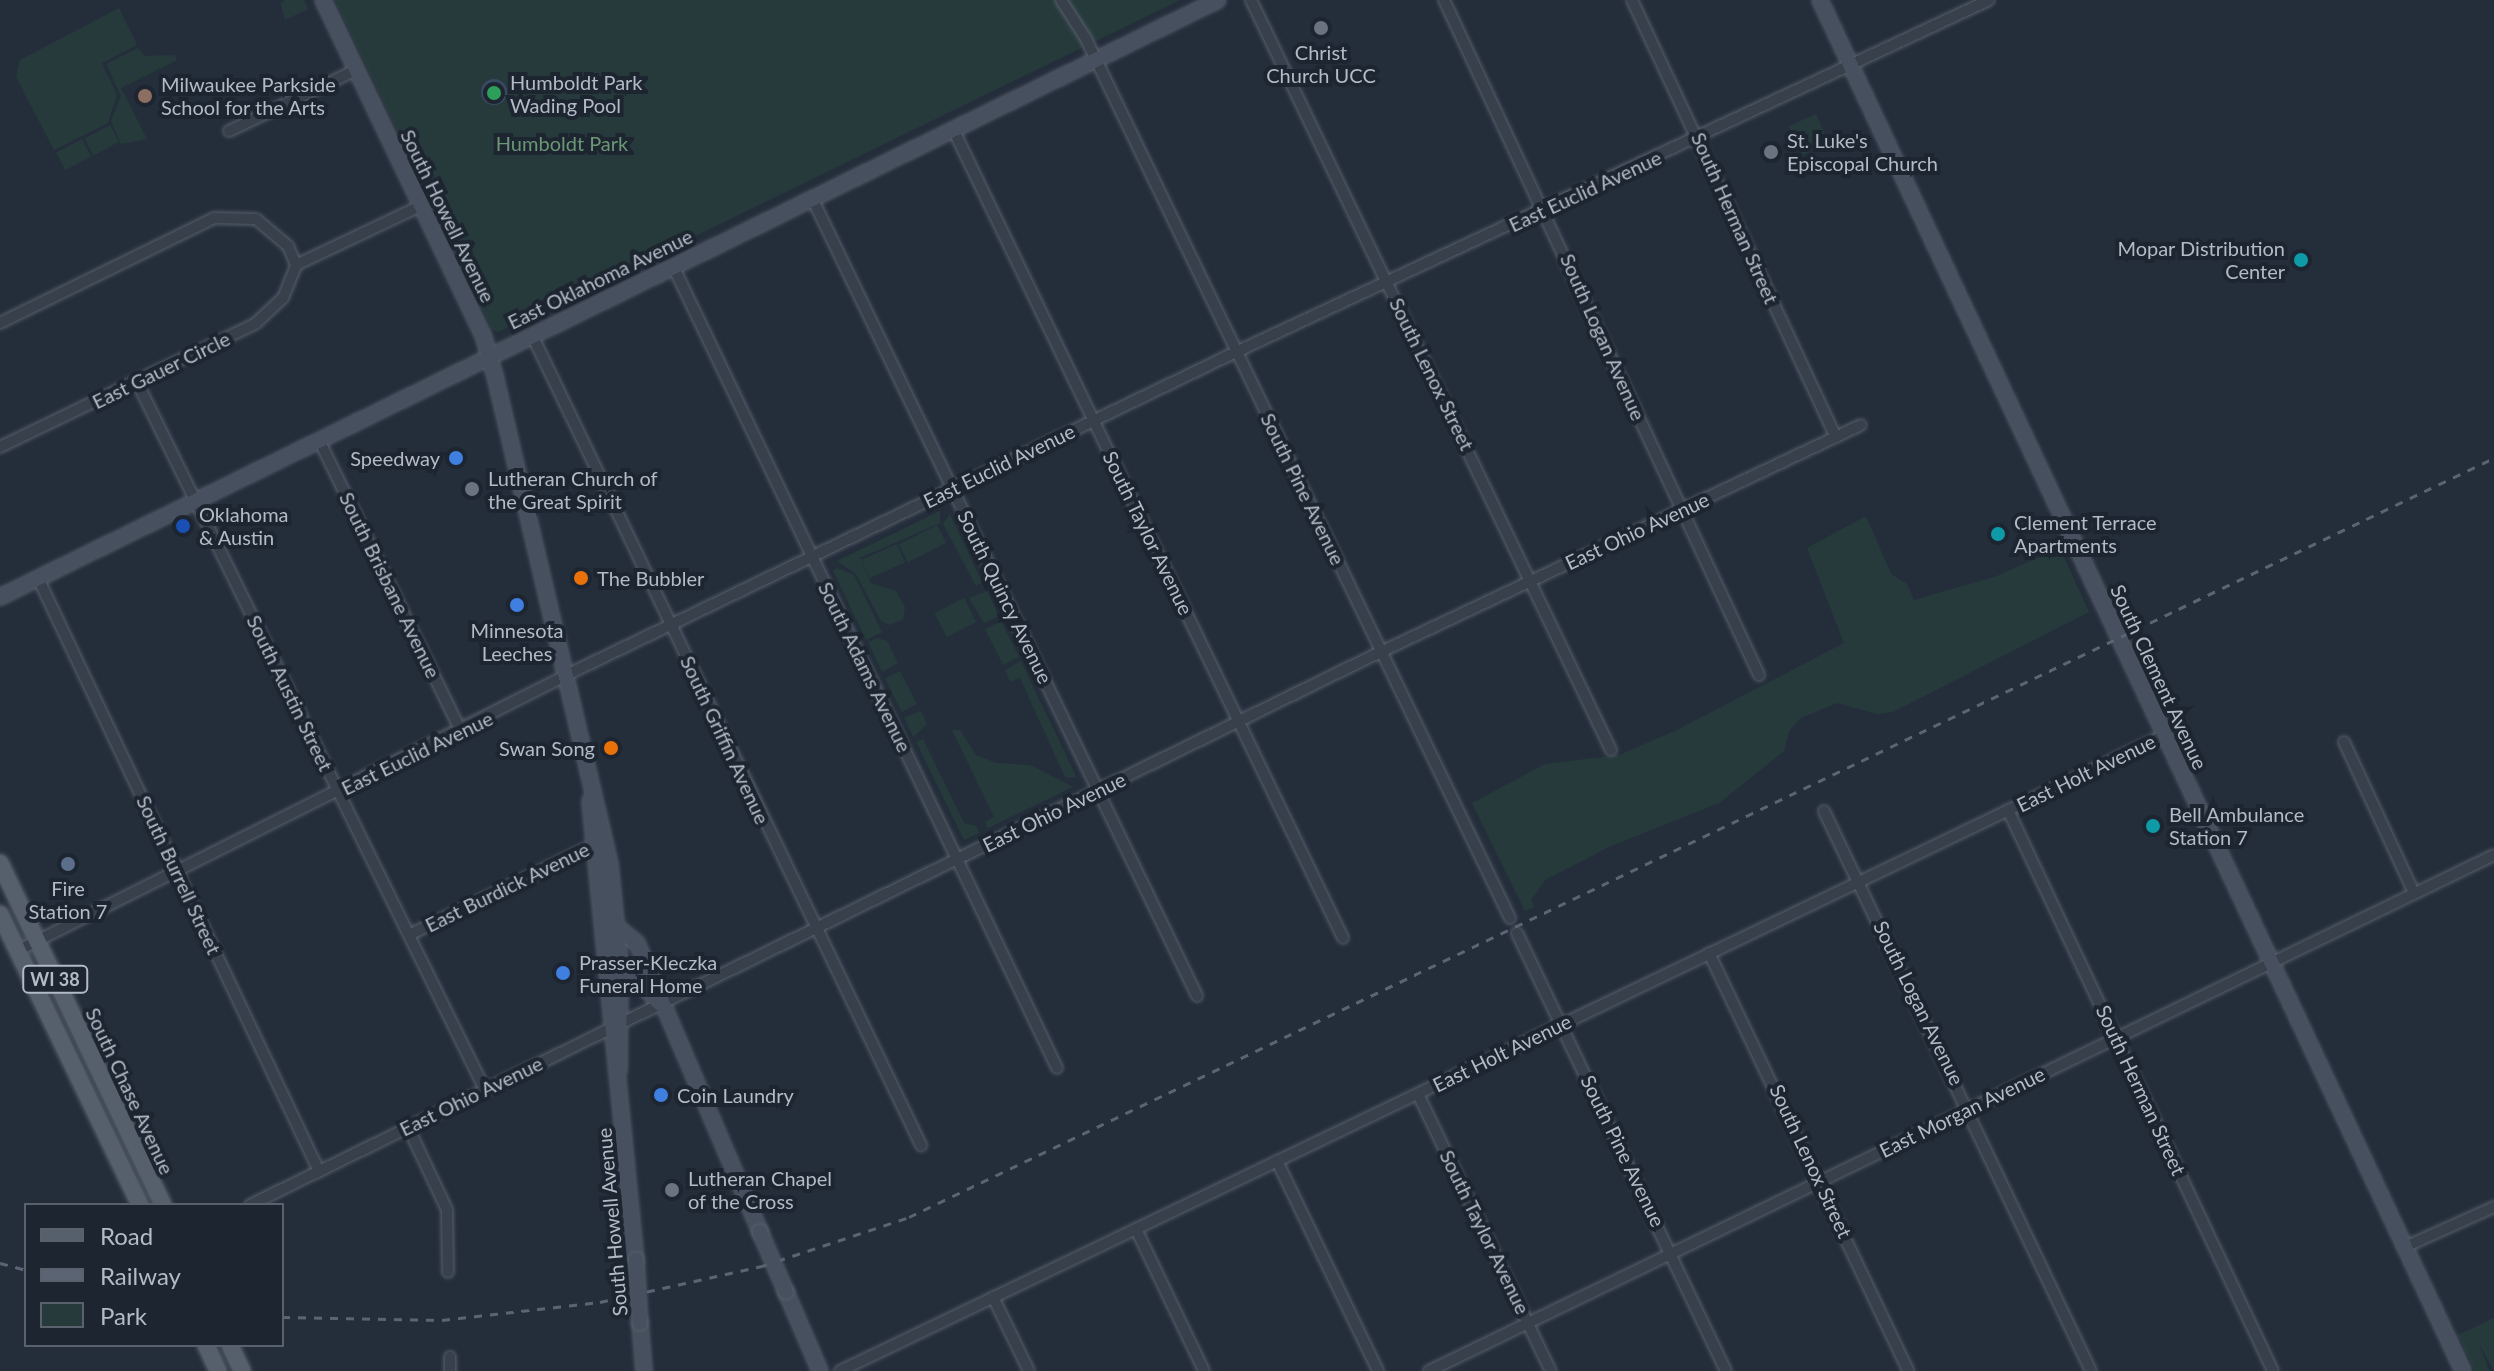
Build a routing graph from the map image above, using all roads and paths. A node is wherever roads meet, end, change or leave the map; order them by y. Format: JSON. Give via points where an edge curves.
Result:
{"nodes":[{"id":1,"x":323,"y":0,"type":"edge"},
{"id":2,"x":1061,"y":0,"type":"edge"},
{"id":3,"x":1218,"y":0,"type":"edge"},
{"id":4,"x":1251,"y":0,"type":"edge"},
{"id":5,"x":1444,"y":0,"type":"edge"},
{"id":6,"x":1632,"y":0,"type":"edge"},
{"id":7,"x":1820,"y":0,"type":"edge"},
{"id":8,"x":1989,"y":0,"type":"edge"},
{"id":9,"x":1096,"y":59,"type":"junction"},
{"id":10,"x":1853,"y":67,"type":"junction"},
{"id":11,"x":356,"y":70,"type":"junction"},
{"id":12,"x":953,"y":129,"type":"junction"},
{"id":13,"x":229,"y":131,"type":"dead end"},
{"id":14,"x":1699,"y":138,"type":"junction"},
{"id":15,"x":812,"y":198,"type":"junction"},
{"id":16,"x":420,"y":206,"type":"junction"},
{"id":17,"x":1546,"y":209,"type":"junction"},
{"id":18,"x":296,"y":265,"type":"junction"},
{"id":19,"x":673,"y":266,"type":"junction"},
{"id":20,"x":1388,"y":282,"type":"junction"},
{"id":21,"x":0,"y":323,"type":"edge"},
{"id":22,"x":532,"y":335,"type":"junction"},
{"id":23,"x":1236,"y":352,"type":"junction"},
{"id":24,"x":489,"y":355,"type":"junction"},
{"id":25,"x":137,"y":382,"type":"junction"},
{"id":26,"x":1094,"y":420,"type":"junction"},
{"id":27,"x":1861,"y":425,"type":"dead end"},
{"id":28,"x":1836,"y":437,"type":"junction"},
{"id":29,"x":319,"y":440,"type":"junction"},
{"id":30,"x":0,"y":447,"type":"edge"},
{"id":31,"x":953,"y":489,"type":"junction"},
{"id":32,"x":196,"y":500,"type":"junction"},
{"id":33,"x":1680,"y":511,"type":"junction"},
{"id":34,"x":812,"y":557,"type":"junction"},
{"id":35,"x":38,"y":578,"type":"junction"},
{"id":36,"x":1531,"y":581,"type":"junction"},
{"id":37,"x":0,"y":597,"type":"edge"},
{"id":38,"x":671,"y":625,"type":"junction"},
{"id":39,"x":1381,"y":652,"type":"junction"},
{"id":40,"x":1759,"y":675,"type":"dead end"},
{"id":41,"x":563,"y":679,"type":"junction"},
{"id":42,"x":1239,"y":721,"type":"junction"},
{"id":43,"x":466,"y":729,"type":"junction"},
{"id":44,"x":2163,"y":736,"type":"junction"},
{"id":45,"x":2344,"y":742,"type":"dead end"},
{"id":46,"x":1611,"y":750,"type":"dead end"},
{"id":47,"x":1098,"y":790,"type":"junction"},
{"id":48,"x":339,"y":792,"type":"junction"},
{"id":49,"x":2008,"y":810,"type":"junction"},
{"id":50,"x":1824,"y":811,"type":"dead end"},
{"id":51,"x":600,"y":842,"type":"junction"},
{"id":52,"x":2494,"y":855,"type":"edge"},
{"id":53,"x":957,"y":859,"type":"junction"},
{"id":54,"x":0,"y":863,"type":"edge"},
{"id":55,"x":177,"y":871,"type":"junction"},
{"id":56,"x":1859,"y":882,"type":"junction"},
{"id":57,"x":6,"y":892,"type":"edge"},
{"id":58,"x":2414,"y":893,"type":"junction"},
{"id":59,"x":0,"y":914,"type":"edge"},
{"id":60,"x":1510,"y":918,"type":"dead end"},
{"id":61,"x":616,"y":926,"type":"junction"},
{"id":62,"x":815,"y":928,"type":"junction"},
{"id":63,"x":1517,"y":933,"type":"dead end"},
{"id":64,"x":409,"y":935,"type":"junction"},
{"id":65,"x":1343,"y":938,"type":"dead end"},
{"id":66,"x":36,"y":941,"type":"junction"},
{"id":67,"x":602,"y":944,"type":"junction"},
{"id":68,"x":17,"y":951,"type":"junction"},
{"id":69,"x":1709,"y":953,"type":"junction"},
{"id":70,"x":620,"y":962,"type":"junction"},
{"id":71,"x":2271,"y":962,"type":"junction"},
{"id":72,"x":1197,"y":996,"type":"dead end"},
{"id":73,"x":660,"y":1004,"type":"junction"},
{"id":74,"x":1561,"y":1025,"type":"junction"},
{"id":75,"x":616,"y":1026,"type":"junction"},
{"id":76,"x":2117,"y":1037,"type":"junction"},
{"id":77,"x":1057,"y":1068,"type":"dead end"},
{"id":78,"x":485,"y":1090,"type":"junction"},
{"id":79,"x":1418,"y":1094,"type":"junction"},
{"id":80,"x":1970,"y":1108,"type":"junction"},
{"id":81,"x":408,"y":1127,"type":"junction"},
{"id":82,"x":126,"y":1129,"type":"junction"},
{"id":83,"x":107,"y":1138,"type":"junction"},
{"id":84,"x":921,"y":1145,"type":"dead end"},
{"id":85,"x":1277,"y":1161,"type":"junction"},
{"id":86,"x":319,"y":1171,"type":"junction"},
{"id":87,"x":1821,"y":1181,"type":"junction"},
{"id":88,"x":139,"y":1203,"type":"edge"},
{"id":89,"x":162,"y":1203,"type":"edge"},
{"id":90,"x":254,"y":1203,"type":"edge"},
{"id":91,"x":2494,"y":1207,"type":"edge"},
{"id":92,"x":1136,"y":1229,"type":"junction"},
{"id":93,"x":2405,"y":1247,"type":"junction"},
{"id":94,"x":1672,"y":1253,"type":"junction"},
{"id":95,"x":448,"y":1272,"type":"dead end"},
{"id":96,"x":993,"y":1297,"type":"junction"},
{"id":97,"x":1529,"y":1322,"type":"junction"},
{"id":98,"x":230,"y":1347,"type":"edge"},
{"id":99,"x":450,"y":1357,"type":"dead end"},
{"id":100,"x":242,"y":1371,"type":"edge"},
{"id":101,"x":450,"y":1371,"type":"edge"},
{"id":102,"x":644,"y":1371,"type":"edge"},
{"id":103,"x":820,"y":1371,"type":"edge"},
{"id":104,"x":840,"y":1371,"type":"edge"},
{"id":105,"x":1029,"y":1371,"type":"edge"},
{"id":106,"x":1204,"y":1371,"type":"edge"},
{"id":107,"x":1378,"y":1371,"type":"edge"},
{"id":108,"x":1429,"y":1371,"type":"edge"},
{"id":109,"x":1551,"y":1371,"type":"edge"},
{"id":110,"x":1726,"y":1371,"type":"edge"},
{"id":111,"x":1908,"y":1371,"type":"edge"},
{"id":112,"x":2091,"y":1371,"type":"edge"},
{"id":113,"x":2273,"y":1371,"type":"edge"},
{"id":114,"x":2463,"y":1371,"type":"edge"}],
"edges":[{"from":1,"to":11,"type":"street","name":"South Howell Avenue"},
{"from":2,"to":9,"type":"street","name":"South Pine Avenue"},
{"from":3,"to":9,"type":"street","name":"East Oklahoma Avenue"},
{"from":4,"to":20,"type":"street","name":"South Lenox Street"},
{"from":5,"to":17,"type":"street","name":"South Logan Avenue"},
{"from":6,"to":14,"type":"street","name":"South Herman Street"},
{"from":7,"to":10,"type":"street","name":"South Clement Avenue"},
{"from":8,"to":10,"type":"street","name":"East Euclid Avenue"},
{"from":9,"to":12,"type":"street","name":"East Oklahoma Avenue"},
{"from":9,"to":23,"type":"street","name":"South Pine Avenue"},
{"from":10,"to":14,"type":"street","name":"East Euclid Avenue"},
{"from":10,"to":44,"type":"street","name":"South Clement Avenue"},
{"from":11,"to":13,"type":"street"},
{"from":11,"to":16,"type":"street","name":"South Howell Avenue"},
{"from":12,"to":15,"type":"street","name":"East Oklahoma Avenue"},
{"from":12,"to":26,"type":"street","name":"South Taylor Avenue"},
{"from":14,"to":17,"type":"street","name":"East Euclid Avenue"},
{"from":14,"to":28,"type":"street","name":"South Herman Street"},
{"from":15,"to":19,"type":"street","name":"East Oklahoma Avenue"},
{"from":15,"to":31,"type":"street","name":"South Quincy Avenue"},
{"from":16,"to":18,"type":"street"},
{"from":16,"to":24,"type":"street","name":"South Howell Avenue"},
{"from":17,"to":20,"type":"street","name":"East Euclid Avenue"},
{"from":17,"to":33,"type":"street","name":"South Logan Avenue"},
{"from":18,"to":21,"type":"street","via":[[288,246],[256,219],[214,218]]},
{"from":18,"to":25,"type":"street","name":"East Gauer Circle","via":[[283,298],[256,323]]},
{"from":19,"to":22,"type":"street","name":"East Oklahoma Avenue"},
{"from":19,"to":34,"type":"street","name":"South Adams Avenue"},
{"from":20,"to":23,"type":"street","name":"East Euclid Avenue"},
{"from":20,"to":36,"type":"street","name":"South Lenox Street"},
{"from":22,"to":24,"type":"street","name":"East Oklahoma Avenue"},
{"from":22,"to":38,"type":"street","name":"South Griffin Avenue"},
{"from":23,"to":26,"type":"street","name":"East Euclid Avenue"},
{"from":23,"to":39,"type":"street","name":"South Pine Avenue"},
{"from":24,"to":29,"type":"street","name":"East Oklahoma Avenue"},
{"from":24,"to":41,"type":"street","name":"South Howell Avenue"},
{"from":25,"to":30,"type":"street","name":"East Gauer Circle"},
{"from":25,"to":32,"type":"street","name":"South Austin Street"},
{"from":26,"to":31,"type":"street","name":"East Euclid Avenue"},
{"from":26,"to":42,"type":"street","name":"South Taylor Avenue"},
{"from":27,"to":28,"type":"street","name":"East Ohio Avenue"},
{"from":28,"to":33,"type":"street","name":"East Ohio Avenue"},
{"from":29,"to":32,"type":"street","name":"East Oklahoma Avenue"},
{"from":29,"to":43,"type":"street","name":"South Brisbane Avenue"},
{"from":31,"to":34,"type":"street","name":"East Euclid Avenue"},
{"from":31,"to":47,"type":"street","name":"South Quincy Avenue"},
{"from":32,"to":35,"type":"street","name":"East Oklahoma Avenue"},
{"from":32,"to":48,"type":"street","name":"South Austin Street"},
{"from":33,"to":36,"type":"street","name":"East Ohio Avenue"},
{"from":33,"to":40,"type":"street","name":"South Logan Avenue"},
{"from":34,"to":38,"type":"street","name":"East Euclid Avenue"},
{"from":34,"to":53,"type":"street","name":"South Adams Avenue"},
{"from":35,"to":37,"type":"street","name":"East Oklahoma Avenue"},
{"from":35,"to":55,"type":"street","name":"South Burrell Street"},
{"from":36,"to":39,"type":"street","name":"East Ohio Avenue"},
{"from":36,"to":46,"type":"street","name":"South Lenox Street"},
{"from":38,"to":41,"type":"street","name":"East Euclid Avenue"},
{"from":38,"to":62,"type":"street","name":"South Griffin Avenue"},
{"from":39,"to":42,"type":"street","name":"East Ohio Avenue"},
{"from":39,"to":60,"type":"street","name":"South Pine Avenue"},
{"from":41,"to":43,"type":"street","name":"East Euclid Avenue"},
{"from":41,"to":51,"type":"street","name":"South Howell Avenue"},
{"from":42,"to":47,"type":"street","name":"East Ohio Avenue"},
{"from":42,"to":65,"type":"street","name":"South Taylor Avenue"},
{"from":43,"to":48,"type":"street","name":"East Euclid Avenue"},
{"from":44,"to":49,"type":"street","name":"East Holt Avenue"},
{"from":44,"to":71,"type":"street","name":"South Clement Avenue"},
{"from":45,"to":58,"type":"street"},
{"from":47,"to":53,"type":"street","name":"East Ohio Avenue"},
{"from":47,"to":72,"type":"street","name":"South Quincy Avenue"},
{"from":48,"to":55,"type":"street","name":"East Euclid Avenue"},
{"from":48,"to":64,"type":"street","name":"South Austin Street"},
{"from":49,"to":56,"type":"street","name":"East Holt Avenue"},
{"from":49,"to":76,"type":"street","name":"South Herman Street"},
{"from":50,"to":56,"type":"street","name":"South Logan Avenue"},
{"from":51,"to":61,"type":"street","name":"South Howell Avenue"},
{"from":51,"to":64,"type":"street","name":"East Burdick Avenue"},
{"from":51,"to":67,"type":"street","name":"South Howell Avenue"},
{"from":52,"to":58,"type":"street","name":"East Morgan Avenue"},
{"from":53,"to":62,"type":"street","name":"East Ohio Avenue"},
{"from":53,"to":77,"type":"street","name":"South Adams Avenue"},
{"from":54,"to":57,"type":"main road","name":"South Chase Avenue","number":"WI 38"},
{"from":55,"to":66,"type":"street","name":"East Euclid Avenue"},
{"from":55,"to":86,"type":"street","name":"South Burrell Street"},
{"from":56,"to":69,"type":"street","name":"East Holt Avenue"},
{"from":56,"to":80,"type":"street","name":"South Logan Avenue"},
{"from":57,"to":66,"type":"main road","name":"South Chase Avenue","number":"WI 38"},
{"from":58,"to":71,"type":"street","name":"East Morgan Avenue"},
{"from":59,"to":68,"type":"main road","name":"South Chase Avenue","number":"WI 38"},
{"from":61,"to":70,"type":"street","name":"South Howell Avenue"},
{"from":61,"to":73,"type":"street","via":[[637,943]]},
{"from":62,"to":73,"type":"street","name":"East Ohio Avenue"},
{"from":62,"to":84,"type":"street","name":"South Griffin Avenue"},
{"from":63,"to":74,"type":"street","name":"South Pine Avenue"},
{"from":64,"to":78,"type":"street","name":"South Austin Street"},
{"from":66,"to":68,"type":"street","name":"East Euclid Avenue"},
{"from":66,"to":82,"type":"main road","name":"South Chase Avenue","number":"WI 38"},
{"from":67,"to":70,"type":"street"},
{"from":67,"to":75,"type":"street","name":"South Howell Avenue"},
{"from":68,"to":83,"type":"main road","name":"South Chase Avenue","number":"WI 38"},
{"from":69,"to":74,"type":"street","name":"East Holt Avenue"},
{"from":69,"to":87,"type":"street","name":"South Lenox Street"},
{"from":70,"to":73,"type":"street"},
{"from":70,"to":75,"type":"street","name":"South Howell Avenue"},
{"from":71,"to":76,"type":"street","name":"East Morgan Avenue"},
{"from":71,"to":93,"type":"street","name":"South Clement Avenue"},
{"from":73,"to":75,"type":"street","name":"East Ohio Avenue"},
{"from":73,"to":103,"type":"street","bridge":true},
{"from":74,"to":79,"type":"street","name":"East Holt Avenue"},
{"from":74,"to":94,"type":"street","name":"South Pine Avenue"},
{"from":75,"to":78,"type":"street","name":"East Ohio Avenue"},
{"from":75,"to":102,"type":"street","name":"South Howell Avenue","bridge":true},
{"from":76,"to":80,"type":"street","name":"East Morgan Avenue"},
{"from":76,"to":113,"type":"street","name":"South Herman Street"},
{"from":78,"to":81,"type":"street","name":"East Ohio Avenue"},
{"from":79,"to":85,"type":"street","name":"East Holt Avenue"},
{"from":79,"to":97,"type":"street","name":"South Taylor Avenue"},
{"from":80,"to":87,"type":"street","name":"East Morgan Avenue"},
{"from":80,"to":112,"type":"street","name":"South Logan Avenue"},
{"from":81,"to":86,"type":"street","name":"East Ohio Avenue"},
{"from":81,"to":95,"type":"street","via":[[447,1210]]},
{"from":82,"to":83,"type":"main road"},
{"from":82,"to":89,"type":"main road","name":"South Chase Avenue","number":"WI 38"},
{"from":83,"to":88,"type":"main road","name":"South Chase Avenue","number":"WI 38"},
{"from":85,"to":92,"type":"street","name":"East Holt Avenue"},
{"from":85,"to":107,"type":"street"},
{"from":86,"to":90,"type":"street","name":"East Ohio Avenue"},
{"from":87,"to":94,"type":"street","name":"East Morgan Avenue"},
{"from":87,"to":111,"type":"street","name":"South Lenox Street"},
{"from":91,"to":93,"type":"street"},
{"from":92,"to":96,"type":"street","name":"East Holt Avenue"},
{"from":92,"to":106,"type":"street"},
{"from":93,"to":114,"type":"street","name":"South Clement Avenue"},
{"from":94,"to":97,"type":"street","name":"East Morgan Avenue"},
{"from":94,"to":110,"type":"street","name":"South Pine Avenue"},
{"from":96,"to":104,"type":"street","name":"East Holt Avenue"},
{"from":96,"to":105,"type":"street"},
{"from":97,"to":108,"type":"street","name":"East Morgan Avenue"},
{"from":97,"to":109,"type":"street","name":"South Taylor Avenue"},
{"from":98,"to":100,"type":"main road"},
{"from":99,"to":101,"type":"street"}]}
